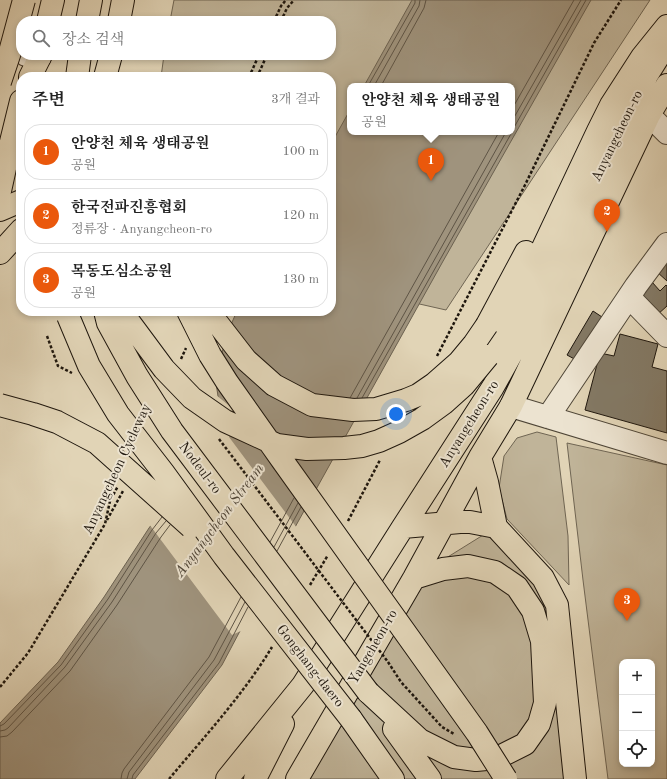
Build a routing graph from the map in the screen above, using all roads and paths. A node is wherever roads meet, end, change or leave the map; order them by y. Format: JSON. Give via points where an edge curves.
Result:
{"nodes":[{"id":1,"x":24,"y":0,"type":"edge"},
{"id":2,"x":53,"y":0,"type":"edge"},
{"id":3,"x":91,"y":0,"type":"edge"},
{"id":4,"x":123,"y":0,"type":"edge"},
{"id":5,"x":286,"y":0,"type":"edge"},
{"id":6,"x":294,"y":0,"type":"edge"},
{"id":7,"x":667,"y":12,"type":"edge"},
{"id":8,"x":20,"y":16,"type":"edge"},
{"id":9,"x":49,"y":16,"type":"edge"},
{"id":10,"x":88,"y":16,"type":"edge"},
{"id":11,"x":120,"y":16,"type":"edge"},
{"id":12,"x":277,"y":16,"type":"edge"},
{"id":13,"x":283,"y":16,"type":"edge"},
{"id":14,"x":667,"y":26,"type":"edge"},
{"id":15,"x":16,"y":30,"type":"edge"},
{"id":16,"x":667,"y":43,"type":"edge"},
{"id":17,"x":0,"y":52,"type":"edge"},
{"id":18,"x":16,"y":56,"type":"edge"},
{"id":19,"x":33,"y":60,"type":"edge"},
{"id":20,"x":79,"y":60,"type":"edge"},
{"id":21,"x":110,"y":60,"type":"edge"},
{"id":22,"x":257,"y":60,"type":"edge"},
{"id":23,"x":265,"y":60,"type":"edge"},
{"id":24,"x":31,"y":72,"type":"edge"},
{"id":25,"x":78,"y":72,"type":"edge"},
{"id":26,"x":106,"y":72,"type":"edge"},
{"id":27,"x":251,"y":72,"type":"edge"},
{"id":28,"x":259,"y":72,"type":"edge"},
{"id":29,"x":0,"y":82,"type":"edge"},
{"id":30,"x":667,"y":85,"type":"edge"},
{"id":31,"x":649,"y":115,"type":"junction"},
{"id":32,"x":16,"y":120,"type":"edge"},
{"id":33,"x":667,"y":133,"type":"edge"},
{"id":34,"x":0,"y":191,"type":"edge"},
{"id":35,"x":16,"y":203,"type":"edge"},
{"id":36,"x":0,"y":210,"type":"edge"},
{"id":37,"x":16,"y":235,"type":"edge"},
{"id":38,"x":667,"y":244,"type":"edge"},
{"id":39,"x":0,"y":253,"type":"edge"},
{"id":40,"x":629,"y":297,"type":"junction"},
{"id":41,"x":69,"y":316,"type":"edge"},
{"id":42,"x":106,"y":316,"type":"edge"},
{"id":43,"x":124,"y":316,"type":"edge"},
{"id":44,"x":191,"y":316,"type":"edge"},
{"id":45,"x":212,"y":316,"type":"edge"},
{"id":46,"x":667,"y":336,"type":"edge"},
{"id":47,"x":188,"y":344,"type":"dead end"},
{"id":48,"x":178,"y":364,"type":"dead end"},
{"id":49,"x":493,"y":387,"type":"junction"},
{"id":50,"x":0,"y":405,"type":"edge"},
{"id":51,"x":511,"y":406,"type":"junction"},
{"id":52,"x":548,"y":417,"type":"junction"},
{"id":53,"x":216,"y":435,"type":"dead end"},
{"id":54,"x":667,"y":453,"type":"edge"},
{"id":55,"x":475,"y":466,"type":"junction"},
{"id":56,"x":121,"y":480,"type":"dead end"},
{"id":57,"x":444,"y":522,"type":"junction"},
{"id":58,"x":402,"y":527,"type":"junction"},
{"id":59,"x":496,"y":527,"type":"junction"},
{"id":60,"x":224,"y":556,"type":"junction"},
{"id":61,"x":414,"y":578,"type":"junction"},
{"id":62,"x":388,"y":662,"type":"dead end"},
{"id":63,"x":303,"y":685,"type":"junction"},
{"id":64,"x":0,"y":688,"type":"edge"},
{"id":65,"x":368,"y":692,"type":"junction"},
{"id":66,"x":392,"y":778,"type":"edge"},
{"id":67,"x":227,"y":779,"type":"edge"},
{"id":68,"x":255,"y":779,"type":"edge"},
{"id":69,"x":297,"y":779,"type":"edge"},
{"id":70,"x":430,"y":779,"type":"edge"},
{"id":71,"x":506,"y":779,"type":"edge"},
{"id":72,"x":575,"y":779,"type":"edge"}],
"edges":[{"from":1,"to":8,"type":"main road","bridge":true},
{"from":2,"to":9,"type":"main road"},
{"from":3,"to":10,"type":"main road"},
{"from":4,"to":11,"type":"main road"},
{"from":5,"to":12,"type":"path"},
{"from":6,"to":13,"type":"path"},
{"from":7,"to":45,"type":"main road","bridge":true,"via":[[611,88],[596,113],[488,325],[459,362],[418,395],[376,409],[353,410],[312,405],[274,385],[246,360]]},
{"from":14,"to":43,"type":"main road","bridge":true,"via":[[642,57],[598,130],[523,290],[488,356],[464,385],[444,403],[399,432],[362,446],[344,448],[306,449],[277,445],[225,421],[192,398],[164,369]]},
{"from":15,"to":29,"type":"main road","bridge":true},
{"from":16,"to":49,"type":"main road","name":"Anyangcheon-ro","via":[[647,75],[518,342]]},
{"from":17,"to":18,"type":"street"},
{"from":19,"to":24,"type":"main road"},
{"from":20,"to":25,"type":"main road"},
{"from":21,"to":26,"type":"main road"},
{"from":22,"to":27,"type":"path"},
{"from":23,"to":28,"type":"path"},
{"from":30,"to":31,"type":"main road","name":"Anyangcheon-ro"},
{"from":31,"to":33,"type":"street"},
{"from":31,"to":51,"type":"main road","name":"Anyangcheon-ro"},
{"from":32,"to":34,"type":"main road"},
{"from":35,"to":36,"type":"main road"},
{"from":37,"to":39,"type":"main road"},
{"from":38,"to":40,"type":"street"},
{"from":40,"to":46,"type":"street"},
{"from":40,"to":52,"type":"street"},
{"from":41,"to":60,"type":"main road","bridge":true,"via":[[90,366],[118,414]]},
{"from":42,"to":65,"type":"main road","name":"Nodeul-ro","bridge":true,"via":[[137,376],[172,431]]},
{"from":44,"to":71,"type":"main road","bridge":true,"via":[[227,382],[477,733]]},
{"from":47,"to":48,"type":"path"},
{"from":49,"to":55,"type":"main road","via":[[491,407],[460,466],[464,473]]},
{"from":49,"to":58,"type":"main road","name":"Anyangcheon-ro"},
{"from":50,"to":60,"type":"main road","bridge":true,"via":[[57,422],[97,443]]},
{"from":51,"to":52,"type":"street"},
{"from":51,"to":55,"type":"main road","name":"Anyangcheon-ro"},
{"from":52,"to":54,"type":"street"},
{"from":53,"to":62,"type":"path","bridge":true},
{"from":55,"to":57,"type":"main road","name":"Anyangcheon-ro"},
{"from":55,"to":59,"type":"main road","via":[[487,482]]},
{"from":56,"to":64,"type":"path","name":"Anyangcheon Cycleway","via":[[110,501],[105,524],[28,653]]},
{"from":57,"to":58,"type":"main road"},
{"from":57,"to":59,"type":"main road","via":[[470,522]]},
{"from":57,"to":61,"type":"main road","name":"Anyangcheon-ro"},
{"from":58,"to":63,"type":"main road","name":"Anyangcheon-ro"},
{"from":59,"to":72,"type":"main road","via":[[543,578],[557,605]]},
{"from":60,"to":66,"type":"main road","name":"Gonghang-daero","bridge":true,"via":[[352,719]]},
{"from":61,"to":65,"type":"main road","via":[[443,569],[468,566],[495,572],[517,587],[533,611],[542,641],[545,703],[539,724],[525,744],[498,758],[476,760],[454,757],[420,740]]},
{"from":61,"to":69,"type":"main road","name":"Yangcheon-ro"},
{"from":63,"to":67,"type":"main road","name":"Anyangcheon-ro"},
{"from":63,"to":68,"type":"main road"},
{"from":65,"to":70,"type":"main road"}]}
